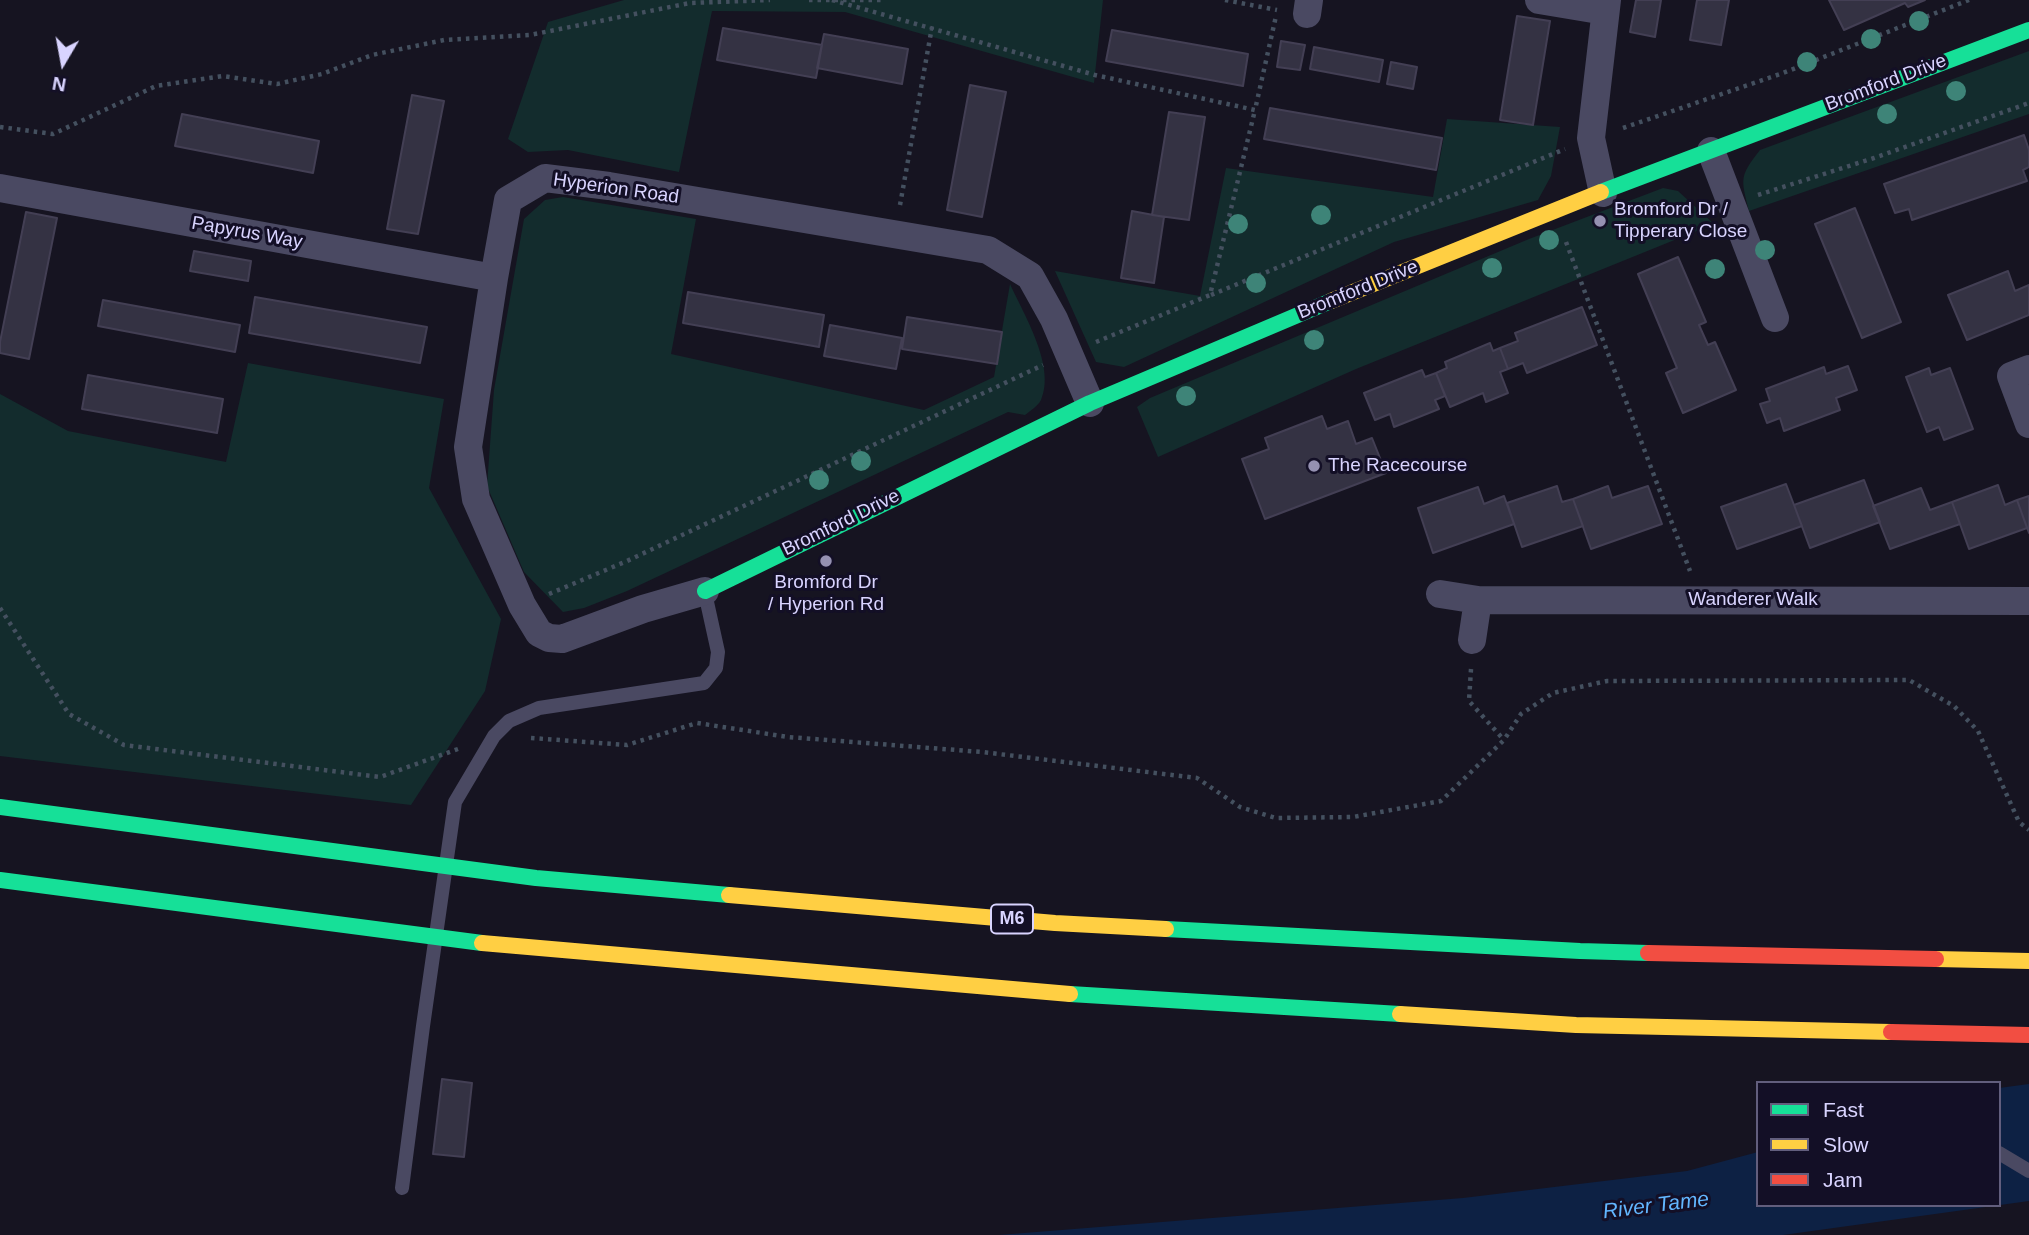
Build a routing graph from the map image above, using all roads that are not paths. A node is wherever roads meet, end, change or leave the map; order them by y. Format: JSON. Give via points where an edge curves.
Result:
{"nodes":[{"id":1,"x":1539,"y":0,"type":"edge"},
{"id":2,"x":1606,"y":6,"type":"edge"},
{"id":3,"x":2029,"y":30,"type":"edge"},
{"id":4,"x":1711,"y":151,"type":"junction"},
{"id":5,"x":0,"y":188,"type":"edge"},
{"id":6,"x":1603,"y":193,"type":"junction"},
{"id":7,"x":494,"y":278,"type":"junction"},
{"id":8,"x":1775,"y":318,"type":"dead end"},
{"id":9,"x":2029,"y":369,"type":"edge"},
{"id":10,"x":1090,"y":402,"type":"junction"},
{"id":11,"x":2029,"y":424,"type":"edge"},
{"id":12,"x":705,"y":591,"type":"junction"},
{"id":13,"x":1440,"y":594,"type":"dead end"},
{"id":14,"x":1478,"y":600,"type":"junction"},
{"id":15,"x":2029,"y":601,"type":"edge"},
{"id":16,"x":539,"y":633,"type":"joint"},
{"id":17,"x":1472,"y":640,"type":"road end"},
{"id":18,"x":0,"y":807,"type":"edge"},
{"id":19,"x":0,"y":880,"type":"edge"},
{"id":20,"x":2029,"y":961,"type":"edge"},
{"id":21,"x":2029,"y":1035,"type":"edge"},
{"id":22,"x":2001,"y":1154,"type":"edge"},
{"id":23,"x":2029,"y":1171,"type":"edge"},
{"id":24,"x":402,"y":1188,"type":"dead end"}],
"edges":[{"from":1,"to":2,"type":"street"},
{"from":2,"to":6,"type":"street","via":[[1591,138]]},
{"from":3,"to":4,"type":"main road","name":"Bromford Drive"},
{"from":4,"to":6,"type":"main road","name":"Bromford Drive"},
{"from":4,"to":8,"type":"street"},
{"from":5,"to":7,"type":"street","name":"Papyrus Way"},
{"from":6,"to":10,"type":"main road","name":"Bromford Drive"},
{"from":7,"to":10,"type":"street","name":"Hyperion Road","via":[[508,200],[545,178],[988,250],[1030,276]]},
{"from":7,"to":16,"type":"street","name":"Hyperion Road","via":[[468,447],[476,499]]},
{"from":9,"to":11,"type":"street","via":[[2011,376]]},
{"from":10,"to":12,"type":"main road","name":"Bromford Drive"},
{"from":12,"to":16,"type":"street","name":"Bromford Drive","via":[[562,639]]},
{"from":12,"to":24,"type":"lane","via":[[718,652],[716,668],[704,682],[539,708],[509,720],[494,736],[455,802]]},
{"from":13,"to":14,"type":"street","name":"Wanderer Walk"},
{"from":14,"to":15,"type":"street","name":"Wanderer Walk"},
{"from":14,"to":17,"type":"street"},
{"from":18,"to":20,"type":"main road","number":"M6","bridge":true,"via":[[536,878],[1055,923],[1580,951]]},
{"from":19,"to":21,"type":"main road","bridge":true,"via":[[524,948],[1033,992],[1576,1025]]},
{"from":22,"to":23,"type":"lane"}]}
